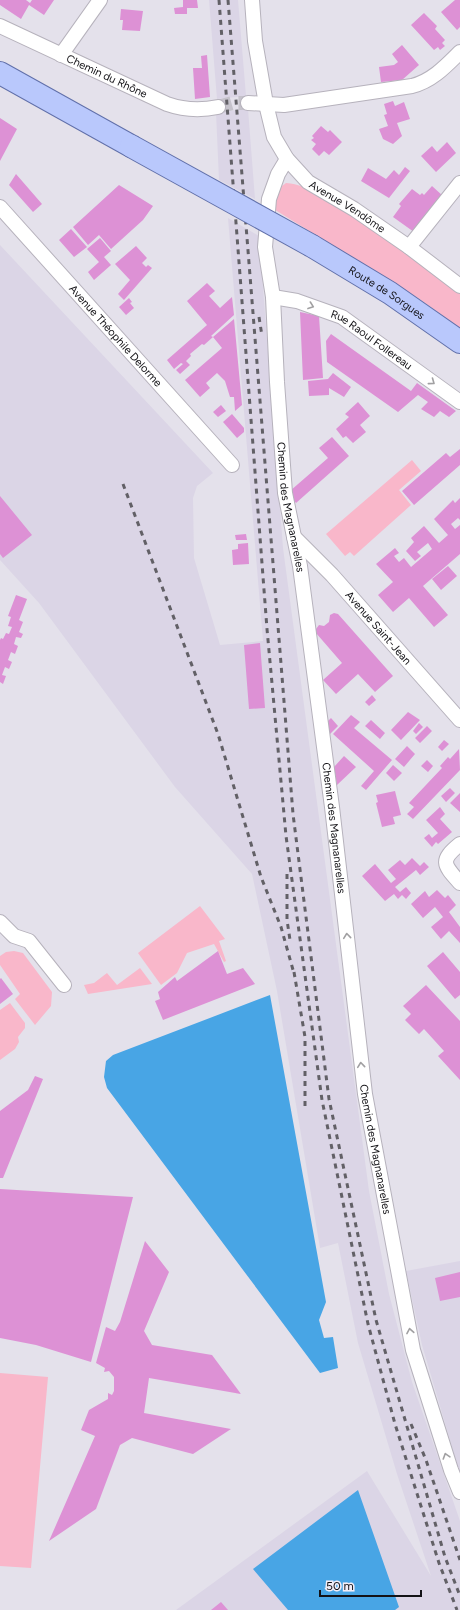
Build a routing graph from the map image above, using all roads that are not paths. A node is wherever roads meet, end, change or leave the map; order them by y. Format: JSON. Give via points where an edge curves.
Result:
{"nodes":[{"id":1,"x":100,"y":0,"type":"edge"},
{"id":2,"x":252,"y":0,"type":"edge"},
{"id":3,"x":0,"y":26,"type":"edge"},
{"id":4,"x":460,"y":52,"type":"edge"},
{"id":5,"x":61,"y":55,"type":"junction"},
{"id":6,"x":0,"y":73,"type":"edge"},
{"id":7,"x":248,"y":103,"type":"tunnel mouth"},
{"id":8,"x":266,"y":104,"type":"junction"},
{"id":9,"x":218,"y":106,"type":"tunnel mouth"},
{"id":10,"x":287,"y":159,"type":"junction"},
{"id":11,"x":460,"y":183,"type":"edge"},
{"id":12,"x":0,"y":206,"type":"edge"},
{"id":13,"x":409,"y":247,"type":"junction"},
{"id":14,"x":460,"y":286,"type":"edge"},
{"id":15,"x":273,"y":298,"type":"junction"},
{"id":16,"x":460,"y":342,"type":"edge"},
{"id":17,"x":460,"y":402,"type":"edge"},
{"id":18,"x":232,"y":465,"type":"dead end"},
{"id":19,"x":294,"y":537,"type":"junction"},
{"id":20,"x":460,"y":720,"type":"edge"},
{"id":21,"x":460,"y":844,"type":"edge"},
{"id":22,"x":460,"y":883,"type":"edge"},
{"id":23,"x":0,"y":922,"type":"edge"},
{"id":24,"x":64,"y":984,"type":"dead end"},
{"id":25,"x":460,"y":1492,"type":"edge"}],
"edges":[{"from":1,"to":5,"type":"street"},
{"from":2,"to":8,"type":"street","name":"Avenue Vendôme","via":[[255,41]]},
{"from":3,"to":5,"type":"street","name":"Chemin du Rhône"},
{"from":4,"to":8,"type":"street","via":[[424,83],[284,105]]},
{"from":5,"to":9,"type":"street","name":"Chemin du Rhône","via":[[166,104],[203,110]]},
{"from":6,"to":16,"type":"main road","name":"Route de Sorgues","bridge":true,"via":[[312,246],[390,293]]},
{"from":7,"to":8,"type":"street"},
{"from":8,"to":10,"type":"street","name":"Avenue Vendôme","via":[[274,137]]},
{"from":10,"to":13,"type":"street","name":"Avenue Vendôme","via":[[308,182],[354,209]]},
{"from":10,"to":15,"type":"street","name":"Chemin des Magnanarelles","via":[[278,174],[269,199],[265,247]]},
{"from":11,"to":13,"type":"street"},
{"from":12,"to":18,"type":"street","name":"Avenue Théophile Delorme"},
{"from":13,"to":14,"type":"street","name":"Avenue Vendôme"},
{"from":15,"to":17,"type":"street","name":"Rue Raoul Follereau","one_way":true,"via":[[298,300],[342,317]]},
{"from":15,"to":19,"type":"street","name":"Chemin des Magnanarelles","via":[[276,382],[285,493]]},
{"from":19,"to":20,"type":"street","name":"Avenue Saint-Jean","via":[[332,575]]},
{"from":25,"to":19,"type":"street","name":"Chemin des Magnanarelles","one_way":true,"via":[[414,1350],[365,1094],[332,807]]},
{"from":21,"to":22,"type":"street","via":[[446,860],[446,868]]},
{"from":23,"to":24,"type":"street","via":[[14,936],[29,941]]}]}
